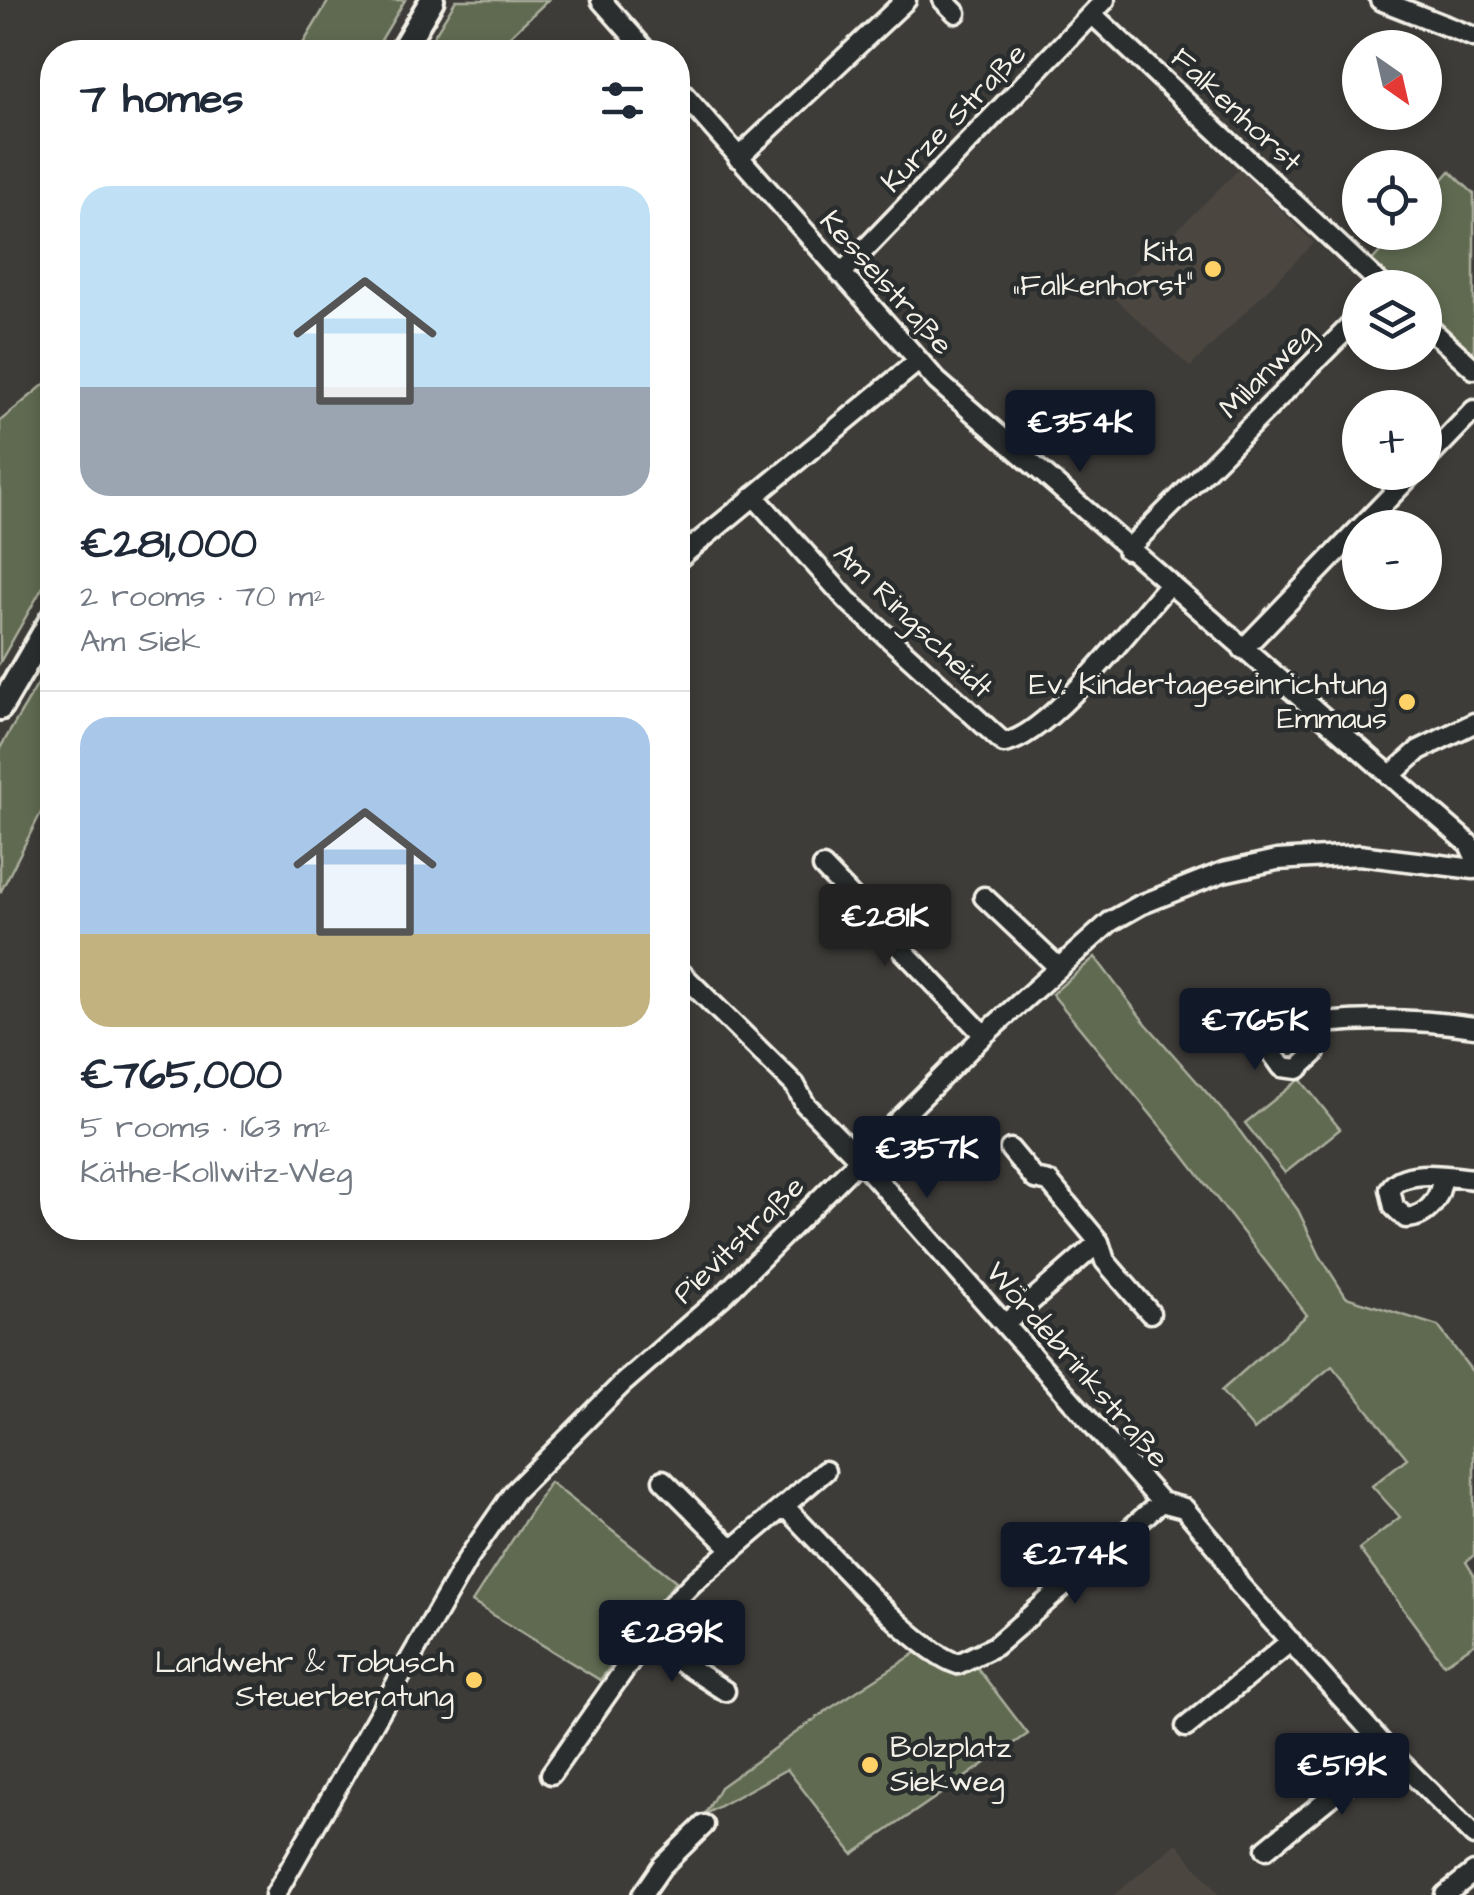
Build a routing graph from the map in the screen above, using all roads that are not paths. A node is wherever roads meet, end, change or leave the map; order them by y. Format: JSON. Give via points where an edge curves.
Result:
{"nodes":[{"id":1,"x":432,"y":0,"type":"edge"},
{"id":2,"x":602,"y":0,"type":"edge"},
{"id":3,"x":906,"y":0,"type":"edge"},
{"id":4,"x":1106,"y":0,"type":"edge"},
{"id":5,"x":1380,"y":0,"type":"edge"},
{"id":6,"x":1092,"y":14,"type":"junction"},
{"id":7,"x":1474,"y":37,"type":"edge"},
{"id":8,"x":408,"y":40,"type":"edge"},
{"id":9,"x":637,"y":40,"type":"edge"},
{"id":10,"x":690,"y":102,"type":"edge"},
{"id":11,"x":738,"y":158,"type":"junction"},
{"id":12,"x":1366,"y":270,"type":"edge"},
{"id":13,"x":842,"y":274,"type":"junction"},
{"id":14,"x":1342,"y":334,"type":"edge"},
{"id":15,"x":1442,"y":340,"type":"edge"},
{"id":16,"x":918,"y":362,"type":"junction"},
{"id":17,"x":1474,"y":369,"type":"edge"},
{"id":18,"x":1474,"y":410,"type":"edge"},
{"id":19,"x":1442,"y":443,"type":"edge"},
{"id":20,"x":1397,"y":490,"type":"edge"},
{"id":21,"x":754,"y":496,"type":"junction"},
{"id":22,"x":1377,"y":510,"type":"edge"},
{"id":23,"x":1342,"y":546,"type":"edge"},
{"id":24,"x":690,"y":549,"type":"edge"},
{"id":25,"x":1127,"y":550,"type":"junction"},
{"id":26,"x":1168,"y":585,"type":"junction"},
{"id":27,"x":40,"y":640,"type":"edge"},
{"id":28,"x":1242,"y":649,"type":"junction"},
{"id":29,"x":0,"y":708,"type":"edge"},
{"id":30,"x":1474,"y":723,"type":"edge"},
{"id":31,"x":1390,"y":776,"type":"junction"},
{"id":32,"x":1474,"y":855,"type":"edge"},
{"id":33,"x":823,"y":868,"type":"dead end"},
{"id":34,"x":1474,"y":869,"type":"edge"},
{"id":35,"x":984,"y":897,"type":"dead end"},
{"id":36,"x":1058,"y":967,"type":"junction"},
{"id":37,"x":690,"y":982,"type":"edge"},
{"id":38,"x":1324,"y":1022,"type":"dead end"},
{"id":39,"x":1474,"y":1027,"type":"edge"},
{"id":40,"x":984,"y":1035,"type":"junction"},
{"id":41,"x":1010,"y":1149,"type":"dead end"},
{"id":42,"x":860,"y":1160,"type":"junction"},
{"id":43,"x":1442,"y":1177,"type":"dead end"},
{"id":44,"x":1474,"y":1179,"type":"edge"},
{"id":45,"x":1099,"y":1242,"type":"junction"},
{"id":46,"x":1150,"y":1314,"type":"dead end"},
{"id":47,"x":1006,"y":1324,"type":"junction"},
{"id":48,"x":825,"y":1471,"type":"dead end"},
{"id":49,"x":663,"y":1480,"type":"dead end"},
{"id":50,"x":1161,"y":1502,"type":"junction"},
{"id":51,"x":784,"y":1506,"type":"junction"},
{"id":52,"x":733,"y":1550,"type":"junction"},
{"id":53,"x":645,"y":1640,"type":"junction"},
{"id":54,"x":1291,"y":1641,"type":"junction"},
{"id":55,"x":725,"y":1691,"type":"dead end"},
{"id":56,"x":1186,"y":1727,"type":"dead end"},
{"id":57,"x":1388,"y":1750,"type":"junction"},
{"id":58,"x":551,"y":1774,"type":"dead end"},
{"id":59,"x":704,"y":1826,"type":"dead end"},
{"id":60,"x":1474,"y":1836,"type":"edge"},
{"id":61,"x":1266,"y":1849,"type":"dead end"},
{"id":62,"x":1474,"y":1872,"type":"edge"},
{"id":63,"x":275,"y":1895,"type":"edge"},
{"id":64,"x":642,"y":1895,"type":"edge"},
{"id":65,"x":1445,"y":1895,"type":"edge"}],
"edges":[{"from":1,"to":8,"type":"main road"},
{"from":2,"to":9,"type":"street"},
{"from":3,"to":11,"type":"street"},
{"from":4,"to":6,"type":"street","name":"Kurze Straße"},
{"from":5,"to":7,"type":"street"},
{"from":6,"to":12,"type":"street","name":"Falkenhorst"},
{"from":6,"to":13,"type":"street","name":"Kurze Straße"},
{"from":10,"to":11,"type":"street","name":"Kesselstraße"},
{"from":11,"to":13,"type":"street","name":"Kesselstraße"},
{"from":13,"to":16,"type":"street","name":"Kesselstraße"},
{"from":14,"to":25,"type":"street","name":"Milanweg"},
{"from":15,"to":17,"type":"street"},
{"from":16,"to":21,"type":"street"},
{"from":16,"to":25,"type":"street","name":"Kesselstraße"},
{"from":18,"to":19,"type":"street"},
{"from":20,"to":22,"type":"street"},
{"from":21,"to":24,"type":"street"},
{"from":21,"to":26,"type":"street","name":"Am Ringscheidt","via":[[848,602],[1004,744],[1068,699]]},
{"from":23,"to":28,"type":"street"},
{"from":25,"to":26,"type":"street","name":"Kesselstraße"},
{"from":26,"to":28,"type":"street","name":"Kesselstraße"},
{"from":27,"to":29,"type":"main road"},
{"from":28,"to":31,"type":"street","name":"Kesselstraße"},
{"from":30,"to":31,"type":"street","via":[[1419,750]]},
{"from":31,"to":32,"type":"street","name":"Kesselstraße"},
{"from":33,"to":40,"type":"street"},
{"from":34,"to":36,"type":"street","name":"Pievitstraße","via":[[1359,855],[1249,864],[1140,905]]},
{"from":35,"to":36,"type":"street"},
{"from":36,"to":40,"type":"street","name":"Pievitstraße"},
{"from":37,"to":42,"type":"street","name":"Wördebrinkstraße"},
{"from":38,"to":39,"type":"street","via":[[1418,1019]]},
{"from":40,"to":42,"type":"street","name":"Pievitstraße"},
{"from":41,"to":45,"type":"street","via":[[1035,1179],[1049,1182]]},
{"from":42,"to":47,"type":"street","name":"Wördebrinkstraße"},
{"from":42,"to":63,"type":"street","name":"Pievitstraße","via":[[514,1492],[467,1560]]},
{"from":43,"to":44,"type":"street"},
{"from":45,"to":46,"type":"street","via":[[1105,1261]]},
{"from":45,"to":47,"type":"street"},
{"from":47,"to":50,"type":"street","name":"Wördebrinkstraße"},
{"from":48,"to":51,"type":"street"},
{"from":49,"to":52,"type":"street"},
{"from":50,"to":51,"type":"street","via":[[995,1646],[958,1664],[913,1636]]},
{"from":50,"to":54,"type":"street","name":"Wördebrinkstraße","via":[[1184,1508]]},
{"from":51,"to":52,"type":"street"},
{"from":52,"to":53,"type":"street","via":[[666,1610]]},
{"from":53,"to":55,"type":"street"},
{"from":53,"to":58,"type":"street"},
{"from":54,"to":56,"type":"street"},
{"from":54,"to":57,"type":"street","name":"Wördebrinkstraße"},
{"from":57,"to":60,"type":"street","name":"Wördebrinkstraße"},
{"from":57,"to":61,"type":"street"},
{"from":59,"to":64,"type":"street"},
{"from":62,"to":65,"type":"street"}]}
